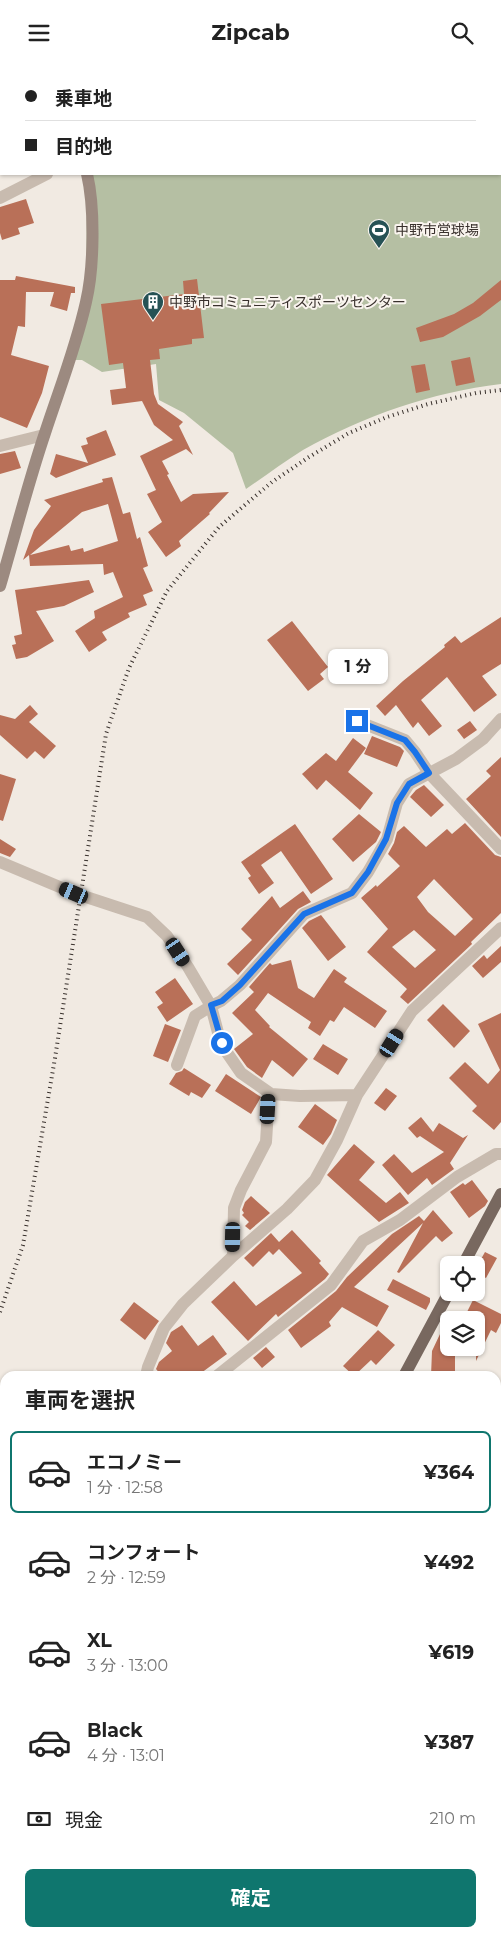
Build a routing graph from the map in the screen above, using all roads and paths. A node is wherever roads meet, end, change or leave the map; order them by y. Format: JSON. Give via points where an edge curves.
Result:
{"nodes":[{"id":1,"x":45,"y":175,"type":"edge"},
{"id":2,"x":87,"y":175,"type":"edge"},
{"id":3,"x":0,"y":197,"type":"edge"},
{"id":4,"x":44,"y":435,"type":"junction"},
{"id":5,"x":0,"y":446,"type":"edge"},
{"id":6,"x":0,"y":586,"type":"edge"},
{"id":7,"x":501,"y":719,"type":"edge"},
{"id":8,"x":357,"y":721,"type":"dead end"},
{"id":9,"x":429,"y":773,"type":"junction"},
{"id":10,"x":501,"y":849,"type":"edge"},
{"id":11,"x":0,"y":862,"type":"edge"},
{"id":12,"x":501,"y":928,"type":"edge"},
{"id":13,"x":211,"y":1005,"type":"junction"},
{"id":14,"x":177,"y":1065,"type":"dead end"},
{"id":15,"x":269,"y":1093,"type":"junction"},
{"id":16,"x":357,"y":1095,"type":"junction"},
{"id":17,"x":501,"y":1154,"type":"edge"},
{"id":18,"x":501,"y":1194,"type":"edge"},
{"id":19,"x":233,"y":1256,"type":"junction"},
{"id":20,"x":468,"y":1256,"type":"edge"},
{"id":21,"x":444,"y":1301,"type":"edge"},
{"id":22,"x":147,"y":1371,"type":"edge"},
{"id":23,"x":223,"y":1371,"type":"edge"},
{"id":24,"x":407,"y":1371,"type":"edge"}],
"edges":[{"from":1,"to":3,"type":"street"},
{"from":2,"to":4,"type":"street","via":[[92,240],[86,301]]},
{"from":4,"to":5,"type":"street"},
{"from":4,"to":6,"type":"street"},
{"from":7,"to":9,"type":"street","via":[[483,739],[456,759]]},
{"from":8,"to":9,"type":"street","via":[[405,740]]},
{"from":9,"to":10,"type":"street"},
{"from":9,"to":13,"type":"street","via":[[409,784],[397,803],[386,839],[352,893],[304,914],[240,985],[222,1001]]},
{"from":11,"to":13,"type":"street","via":[[74,893],[147,917],[167,936]]},
{"from":12,"to":16,"type":"street","via":[[412,1011]]},
{"from":13,"to":14,"type":"street","via":[[196,1017]]},
{"from":13,"to":15,"type":"street","via":[[226,1051],[241,1073]]},
{"from":15,"to":16,"type":"street"},
{"from":15,"to":19,"type":"street","via":[[266,1142],[234,1208]]},
{"from":16,"to":19,"type":"street","via":[[315,1180],[288,1209]]},
{"from":17,"to":23,"type":"street","via":[[457,1177],[400,1220],[363,1241],[330,1285]]},
{"from":18,"to":20,"type":"main road"},
{"from":19,"to":22,"type":"street","via":[[183,1304],[164,1328]]},
{"from":21,"to":24,"type":"main road"}]}
